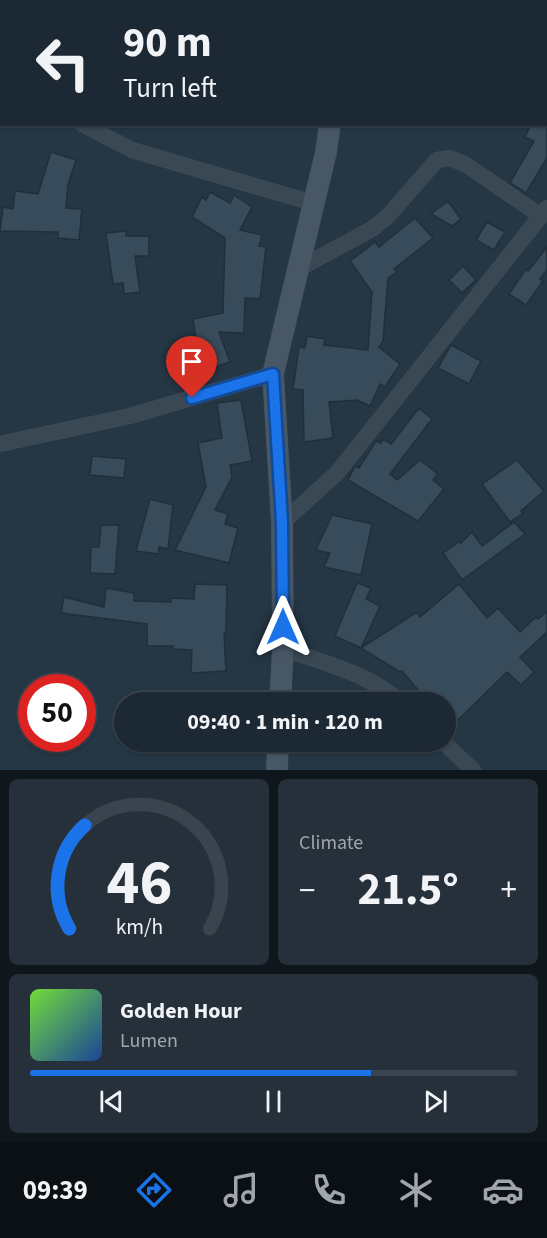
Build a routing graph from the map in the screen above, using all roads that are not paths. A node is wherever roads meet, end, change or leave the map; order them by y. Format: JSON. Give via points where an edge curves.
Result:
{"nodes":[{"id":1,"x":86,"y":126,"type":"edge"},
{"id":2,"x":330,"y":126,"type":"edge"},
{"id":3,"x":313,"y":203,"type":"junction"},
{"id":4,"x":544,"y":212,"type":"edge"},
{"id":5,"x":296,"y":270,"type":"junction"},
{"id":6,"x":273,"y":374,"type":"junction"},
{"id":7,"x":0,"y":444,"type":"edge"},
{"id":8,"x":282,"y":523,"type":"junction"},
{"id":9,"x":283,"y":648,"type":"junction"},
{"id":10,"x":281,"y":692,"type":"edge"},
{"id":11,"x":389,"y":692,"type":"edge"},
{"id":12,"x":278,"y":752,"type":"edge"},
{"id":13,"x":454,"y":752,"type":"edge"},
{"id":14,"x":277,"y":770,"type":"edge"},
{"id":15,"x":473,"y":770,"type":"edge"}],
"edges":[{"from":1,"to":3,"type":"street","via":[[132,150]]},
{"from":2,"to":3,"type":"main road"},
{"from":3,"to":5,"type":"main road"},
{"from":4,"to":5,"type":"street","via":[[465,164],[448,158],[437,160],[387,217]]},
{"from":4,"to":8,"type":"street","via":[[337,473]]},
{"from":5,"to":6,"type":"main road"},
{"from":6,"to":7,"type":"street","via":[[130,416]]},
{"from":6,"to":8,"type":"main road"},
{"from":8,"to":9,"type":"main road"},
{"from":9,"to":10,"type":"main road"},
{"from":9,"to":11,"type":"street"},
{"from":12,"to":14,"type":"main road"},
{"from":13,"to":15,"type":"street"}]}
